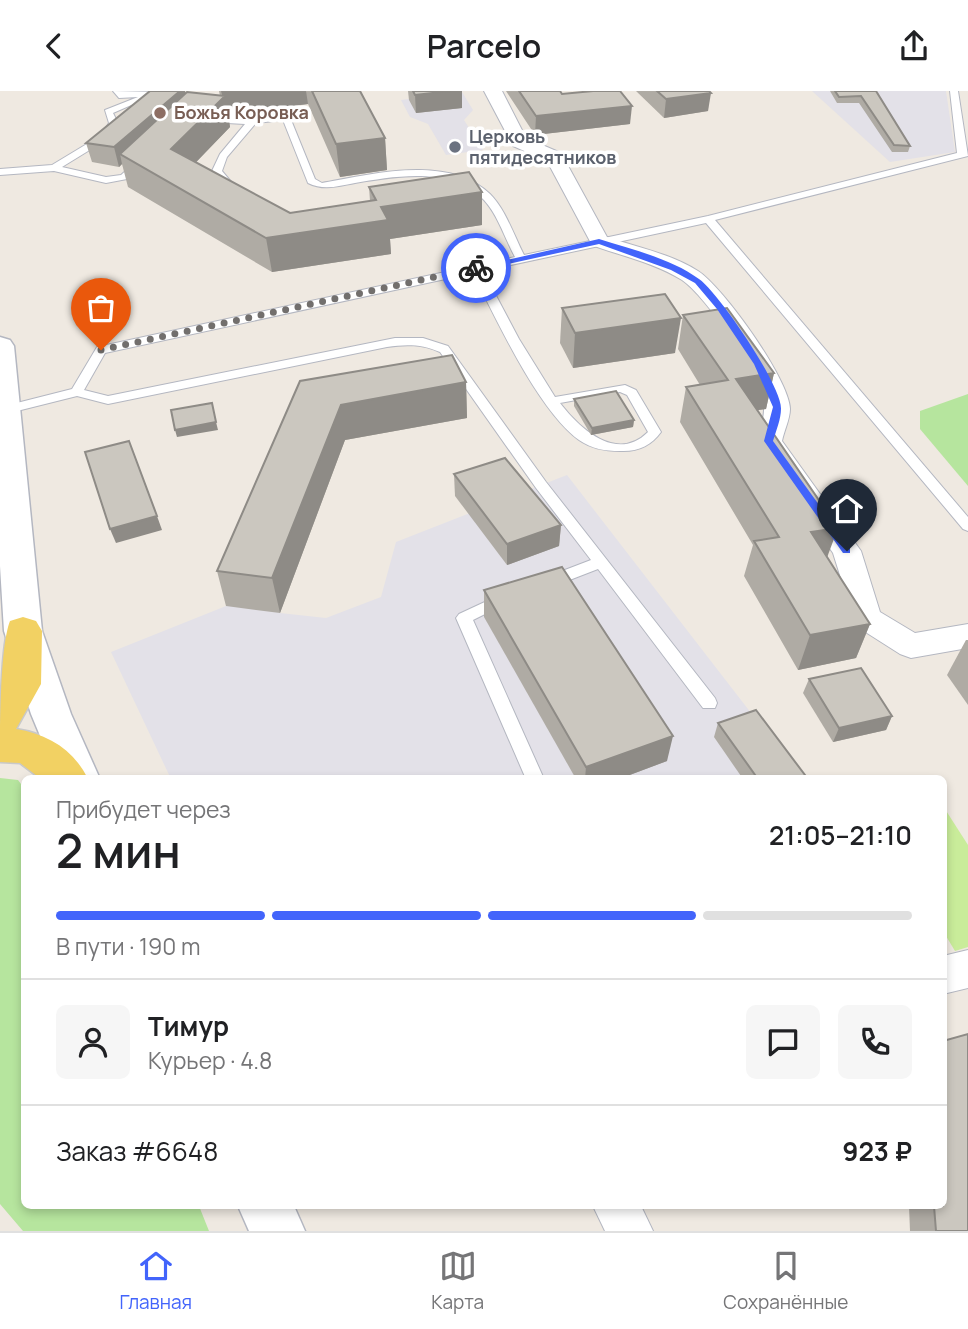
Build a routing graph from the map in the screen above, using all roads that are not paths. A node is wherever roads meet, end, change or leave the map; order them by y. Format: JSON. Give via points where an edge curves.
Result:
{"nodes":[{"id":1,"x":117,"y":91,"type":"edge"},
{"id":2,"x":164,"y":91,"type":"edge"},
{"id":3,"x":493,"y":91,"type":"edge"},
{"id":4,"x":954,"y":91,"type":"edge"},
{"id":5,"x":158,"y":92,"type":"edge"},
{"id":6,"x":192,"y":117,"type":"edge"},
{"id":7,"x":253,"y":120,"type":"junction"},
{"id":8,"x":153,"y":151,"type":"edge"},
{"id":9,"x":965,"y":154,"type":"edge"},
{"id":10,"x":54,"y":168,"type":"junction"},
{"id":11,"x":0,"y":172,"type":"edge"},
{"id":12,"x":487,"y":197,"type":"junction"},
{"id":13,"x":474,"y":198,"type":"edge"},
{"id":14,"x":245,"y":201,"type":"edge"},
{"id":15,"x":708,"y":219,"type":"junction"},
{"id":16,"x":599,"y":241,"type":"junction"},
{"id":17,"x":521,"y":259,"type":"junction"},
{"id":18,"x":476,"y":268,"type":"junction"},
{"id":19,"x":0,"y":346,"type":"edge"},
{"id":20,"x":77,"y":393,"type":"junction"},
{"id":21,"x":553,"y":401,"type":"junction"},
{"id":22,"x":3,"y":407,"type":"edge"},
{"id":23,"x":968,"y":526,"type":"edge"},
{"id":24,"x":601,"y":562,"type":"junction"},
{"id":25,"x":538,"y":586,"type":"edge"},
{"id":26,"x":513,"y":595,"type":"edge"},
{"id":27,"x":23,"y":631,"type":"junction"},
{"id":28,"x":968,"y":636,"type":"edge"},
{"id":29,"x":709,"y":703,"type":"dead end"},
{"id":30,"x":0,"y":721,"type":"edge"},
{"id":31,"x":0,"y":745,"type":"edge"},
{"id":32,"x":64,"y":775,"type":"edge"},
{"id":33,"x":77,"y":775,"type":"edge"},
{"id":34,"x":533,"y":775,"type":"edge"},
{"id":35,"x":968,"y":969,"type":"edge"},
{"id":36,"x":947,"y":974,"type":"edge"},
{"id":37,"x":267,"y":1209,"type":"edge"},
{"id":38,"x":618,"y":1209,"type":"edge"},
{"id":39,"x":277,"y":1231,"type":"edge"},
{"id":40,"x":630,"y":1231,"type":"edge"}],
"edges":[{"from":1,"to":5,"type":"lane","via":[[119,95]]},
{"from":2,"to":5,"type":"lane"},
{"from":3,"to":16,"type":"street","via":[[519,142],[554,157]]},
{"from":4,"to":9,"type":"lane"},
{"from":5,"to":10,"type":"lane","via":[[108,112],[114,123],[103,138]]},
{"from":6,"to":7,"type":"lane"},
{"from":7,"to":12,"type":"lane","via":[[286,117],[311,181],[321,185],[400,173],[435,174],[469,185]]},
{"from":7,"to":14,"type":"lane","via":[[223,156],[217,171]]},
{"from":8,"to":10,"type":"lane","via":[[124,177],[106,180]]},
{"from":9,"to":15,"type":"lane"},
{"from":10,"to":11,"type":"lane"},
{"from":12,"to":13,"type":"lane"},
{"from":12,"to":17,"type":"lane"},
{"from":15,"to":16,"type":"lane"},
{"from":15,"to":23,"type":"lane"},
{"from":16,"to":17,"type":"lane"},
{"from":16,"to":28,"type":"street","via":[[698,281],[720,307],[759,364],[777,407],[769,441],[847,551],[867,618],[911,646]]},
{"from":17,"to":18,"type":"lane"},
{"from":18,"to":20,"type":"lane","via":[[101,350]]},
{"from":18,"to":21,"type":"lane","via":[[533,377]]},
{"from":19,"to":22,"type":"main road"},
{"from":20,"to":22,"type":"lane"},
{"from":20,"to":24,"type":"lane","via":[[108,400],[387,342],[430,342],[444,349]]},
{"from":21,"to":21,"type":"lane","via":[[575,427],[600,446],[628,448],[648,443],[655,432],[632,393],[621,388]]},
{"from":22,"to":27,"type":"main road"},
{"from":24,"to":25,"type":"lane"},
{"from":24,"to":29,"type":"lane"},
{"from":26,"to":34,"type":"lane","via":[[464,618]]},
{"from":27,"to":30,"type":"main road","via":[[21,684]]},
{"from":27,"to":33,"type":"main road"},
{"from":31,"to":32,"type":"main road","via":[[26,747],[41,754]]},
{"from":35,"to":36,"type":"street"},
{"from":37,"to":39,"type":"main road"},
{"from":38,"to":40,"type":"street"}]}
